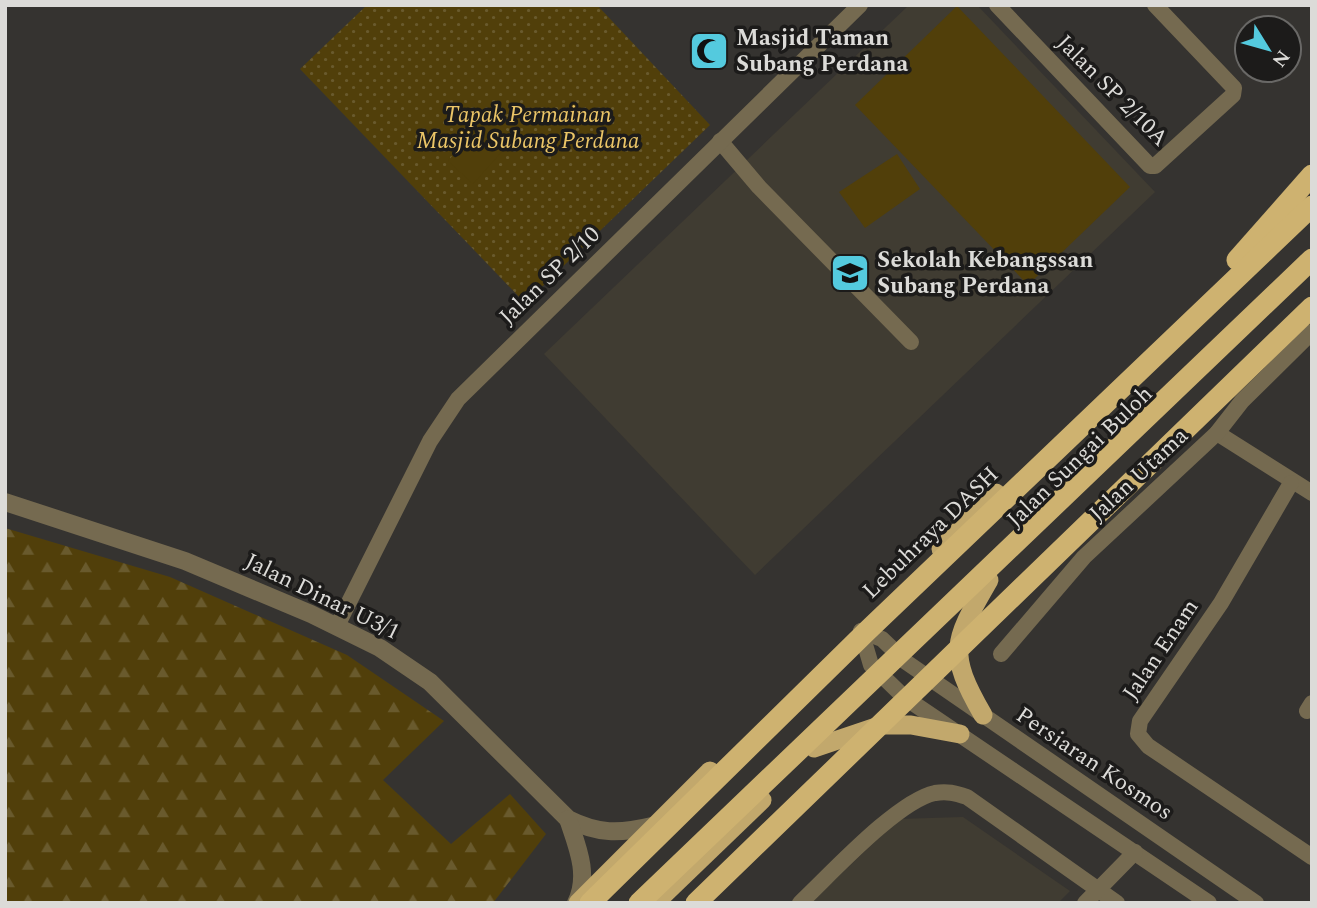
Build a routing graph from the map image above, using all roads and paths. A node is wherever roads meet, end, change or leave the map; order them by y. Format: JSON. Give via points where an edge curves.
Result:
{"nodes":[{"id":1,"x":860,"y":5,"type":"edge"},
{"id":2,"x":997,"y":5,"type":"edge"},
{"id":3,"x":1155,"y":5,"type":"edge"},
{"id":4,"x":720,"y":141,"type":"junction"},
{"id":5,"x":1312,"y":176,"type":"edge"},
{"id":6,"x":1312,"y":194,"type":"edge"},
{"id":7,"x":1312,"y":206,"type":"edge"},
{"id":8,"x":1312,"y":259,"type":"edge"},
{"id":9,"x":1312,"y":269,"type":"edge"},
{"id":10,"x":1201,"y":301,"type":"junction"},
{"id":11,"x":1312,"y":307,"type":"edge"},
{"id":12,"x":1312,"y":332,"type":"edge"},
{"id":13,"x":911,"y":342,"type":"dead end"},
{"id":14,"x":1217,"y":433,"type":"junction"},
{"id":15,"x":1291,"y":483,"type":"junction"},
{"id":16,"x":1312,"y":493,"type":"edge"},
{"id":17,"x":5,"y":502,"type":"edge"},
{"id":18,"x":959,"y":528,"type":"junction"},
{"id":19,"x":989,"y":579,"type":"junction"},
{"id":20,"x":337,"y":626,"type":"junction"},
{"id":21,"x":861,"y":631,"type":"junction"},
{"id":22,"x":1000,"y":654,"type":"dead end"},
{"id":23,"x":906,"y":662,"type":"junction"},
{"id":24,"x":884,"y":680,"type":"junction"},
{"id":25,"x":984,"y":715,"type":"junction"},
{"id":26,"x":960,"y":734,"type":"junction"},
{"id":27,"x":814,"y":748,"type":"junction"},
{"id":28,"x":568,"y":819,"type":"junction"},
{"id":29,"x":652,"y":827,"type":"junction"},
{"id":30,"x":1135,"y":852,"type":"junction"},
{"id":31,"x":626,"y":853,"type":"junction"},
{"id":32,"x":1312,"y":857,"type":"edge"},
{"id":33,"x":1099,"y":890,"type":"junction"},
{"id":34,"x":577,"y":903,"type":"edge"},
{"id":35,"x":590,"y":903,"type":"edge"},
{"id":36,"x":639,"y":903,"type":"edge"},
{"id":37,"x":655,"y":903,"type":"edge"},
{"id":38,"x":696,"y":903,"type":"edge"},
{"id":39,"x":800,"y":903,"type":"edge"},
{"id":40,"x":1085,"y":903,"type":"edge"},
{"id":41,"x":1116,"y":903,"type":"edge"},
{"id":42,"x":1209,"y":903,"type":"edge"},
{"id":43,"x":1256,"y":903,"type":"edge"}],
"edges":[{"from":1,"to":4,"type":"street","name":"Jalan SP 2/10"},
{"from":2,"to":3,"type":"street","name":"Jalan SP 2/10A","via":[[1150,166],[1156,166],[1233,95],[1234,88]]},
{"from":4,"to":13,"type":"street"},
{"from":4,"to":20,"type":"street","name":"Jalan SP 2/10","via":[[458,399],[430,441]]},
{"from":5,"to":10,"type":"highway"},
{"from":6,"to":10,"type":"highway","name":"Jalan Sungai Buloh"},
{"from":7,"to":35,"type":"highway","name":"Lebuhraya DASH","via":[[856,641]]},
{"from":8,"to":36,"type":"highway"},
{"from":9,"to":19,"type":"highway","name":"Jalan Sungai Buloh"},
{"from":10,"to":18,"type":"highway","name":"Jalan Sungai Buloh"},
{"from":11,"to":38,"type":"highway"},
{"from":12,"to":14,"type":"street","name":"Jalan Utama","via":[[1242,401]]},
{"from":14,"to":15,"type":"street"},
{"from":14,"to":22,"type":"street","name":"Jalan Utama","via":[[1084,557]]},
{"from":15,"to":16,"type":"street"},
{"from":15,"to":32,"type":"street","name":"Jalan Enam","via":[[1221,603],[1140,721],[1138,734],[1148,746]]},
{"from":17,"to":20,"type":"street","name":"Jalan Dinar U3/1","via":[[185,561]]},
{"from":18,"to":21,"type":"highway","name":"Jalan Sungai Buloh"},
{"from":18,"to":29,"type":"highway","name":"Jalan Sungai Buloh"},
{"from":19,"to":23,"type":"highway","name":"Jalan Sungai Buloh"},
{"from":19,"to":25,"type":"highway","via":[[962,627],[958,650],[959,670]]},
{"from":20,"to":28,"type":"street","name":"Jalan Dinar U3/1","via":[[430,682]]},
{"from":21,"to":23,"type":"street","name":"Persiaran Kosmos","via":[[883,639]]},
{"from":21,"to":24,"type":"street","via":[[871,665]]},
{"from":21,"to":31,"type":"highway","name":"Jalan Sungai Buloh","via":[[665,822]]},
{"from":23,"to":24,"type":"highway","name":"Jalan Sungai Buloh"},
{"from":23,"to":25,"type":"street","name":"Persiaran Kosmos"},
{"from":24,"to":26,"type":"street"},
{"from":24,"to":27,"type":"highway","name":"Jalan Sungai Buloh"},
{"from":25,"to":43,"type":"street","name":"Persiaran Kosmos"},
{"from":26,"to":27,"type":"highway","via":[[882,725]]},
{"from":26,"to":30,"type":"street"},
{"from":27,"to":37,"type":"highway","name":"Jalan Sungai Buloh"},
{"from":28,"to":29,"type":"street","via":[[611,833]]},
{"from":28,"to":34,"type":"street","via":[[582,864]]},
{"from":29,"to":31,"type":"highway","name":"Jalan Sungai Buloh"},
{"from":30,"to":33,"type":"street"},
{"from":30,"to":42,"type":"street"},
{"from":31,"to":34,"type":"highway","name":"Jalan Sungai Buloh"},
{"from":33,"to":39,"type":"street","via":[[967,797],[950,791],[932,793],[897,813]]},
{"from":33,"to":40,"type":"street"},
{"from":33,"to":41,"type":"street"}]}
